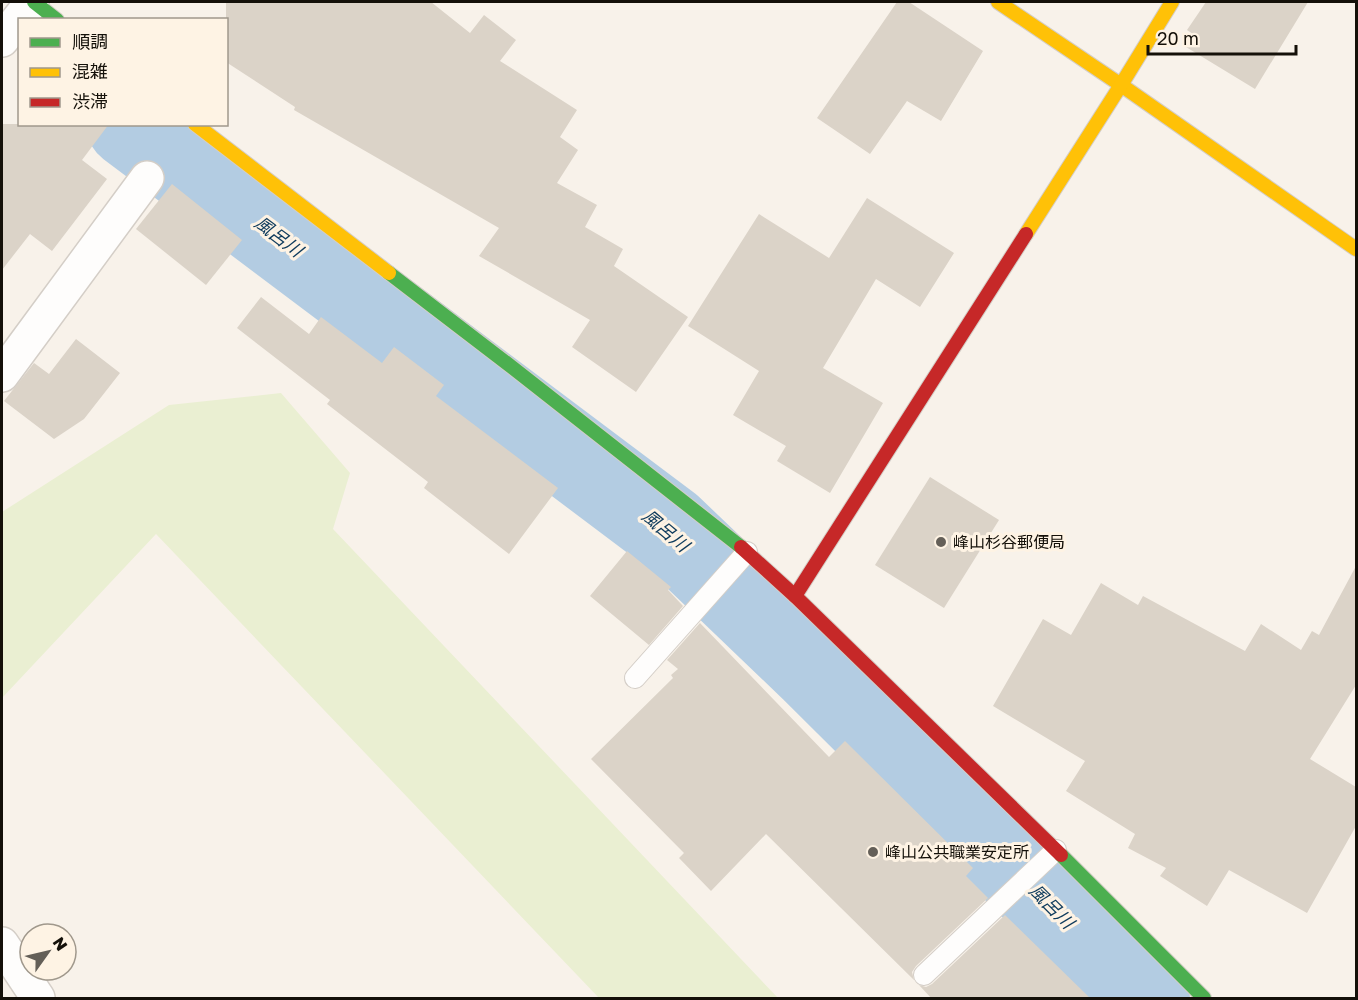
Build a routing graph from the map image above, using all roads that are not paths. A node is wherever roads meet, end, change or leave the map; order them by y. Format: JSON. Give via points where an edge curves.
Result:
{"nodes":[{"id":1,"x":33,"y":2,"type":"edge"},
{"id":2,"x":998,"y":2,"type":"edge"},
{"id":3,"x":1172,"y":2,"type":"edge"},
{"id":4,"x":20,"y":18,"type":"edge"},
{"id":5,"x":54,"y":18,"type":"edge"},
{"id":6,"x":18,"y":20,"type":"edge"},
{"id":7,"x":2,"y":40,"type":"edge"},
{"id":8,"x":1121,"y":85,"type":"junction"},
{"id":9,"x":198,"y":126,"type":"edge"},
{"id":10,"x":147,"y":178,"type":"dead end"},
{"id":11,"x":1356,"y":249,"type":"edge"},
{"id":12,"x":2,"y":375,"type":"edge"},
{"id":13,"x":747,"y":552,"type":"junction"},
{"id":14,"x":795,"y":596,"type":"junction"},
{"id":15,"x":634,"y":678,"type":"dead end"},
{"id":16,"x":1056,"y":850,"type":"junction"},
{"id":17,"x":2,"y":944,"type":"edge"},
{"id":18,"x":924,"y":975,"type":"dead end"},
{"id":19,"x":38,"y":999,"type":"edge"},
{"id":20,"x":1204,"y":999,"type":"edge"}],
"edges":[{"from":1,"to":4,"type":"street"},
{"from":1,"to":5,"type":"street"},
{"from":2,"to":8,"type":"street"},
{"from":3,"to":8,"type":"street"},
{"from":6,"to":7,"type":"street"},
{"from":8,"to":11,"type":"street"},
{"from":8,"to":14,"type":"street"},
{"from":9,"to":13,"type":"street"},
{"from":10,"to":12,"type":"street"},
{"from":13,"to":14,"type":"street"},
{"from":13,"to":15,"type":"lane"},
{"from":14,"to":16,"type":"street"},
{"from":16,"to":18,"type":"lane"},
{"from":16,"to":20,"type":"street"},
{"from":17,"to":19,"type":"street"}]}
